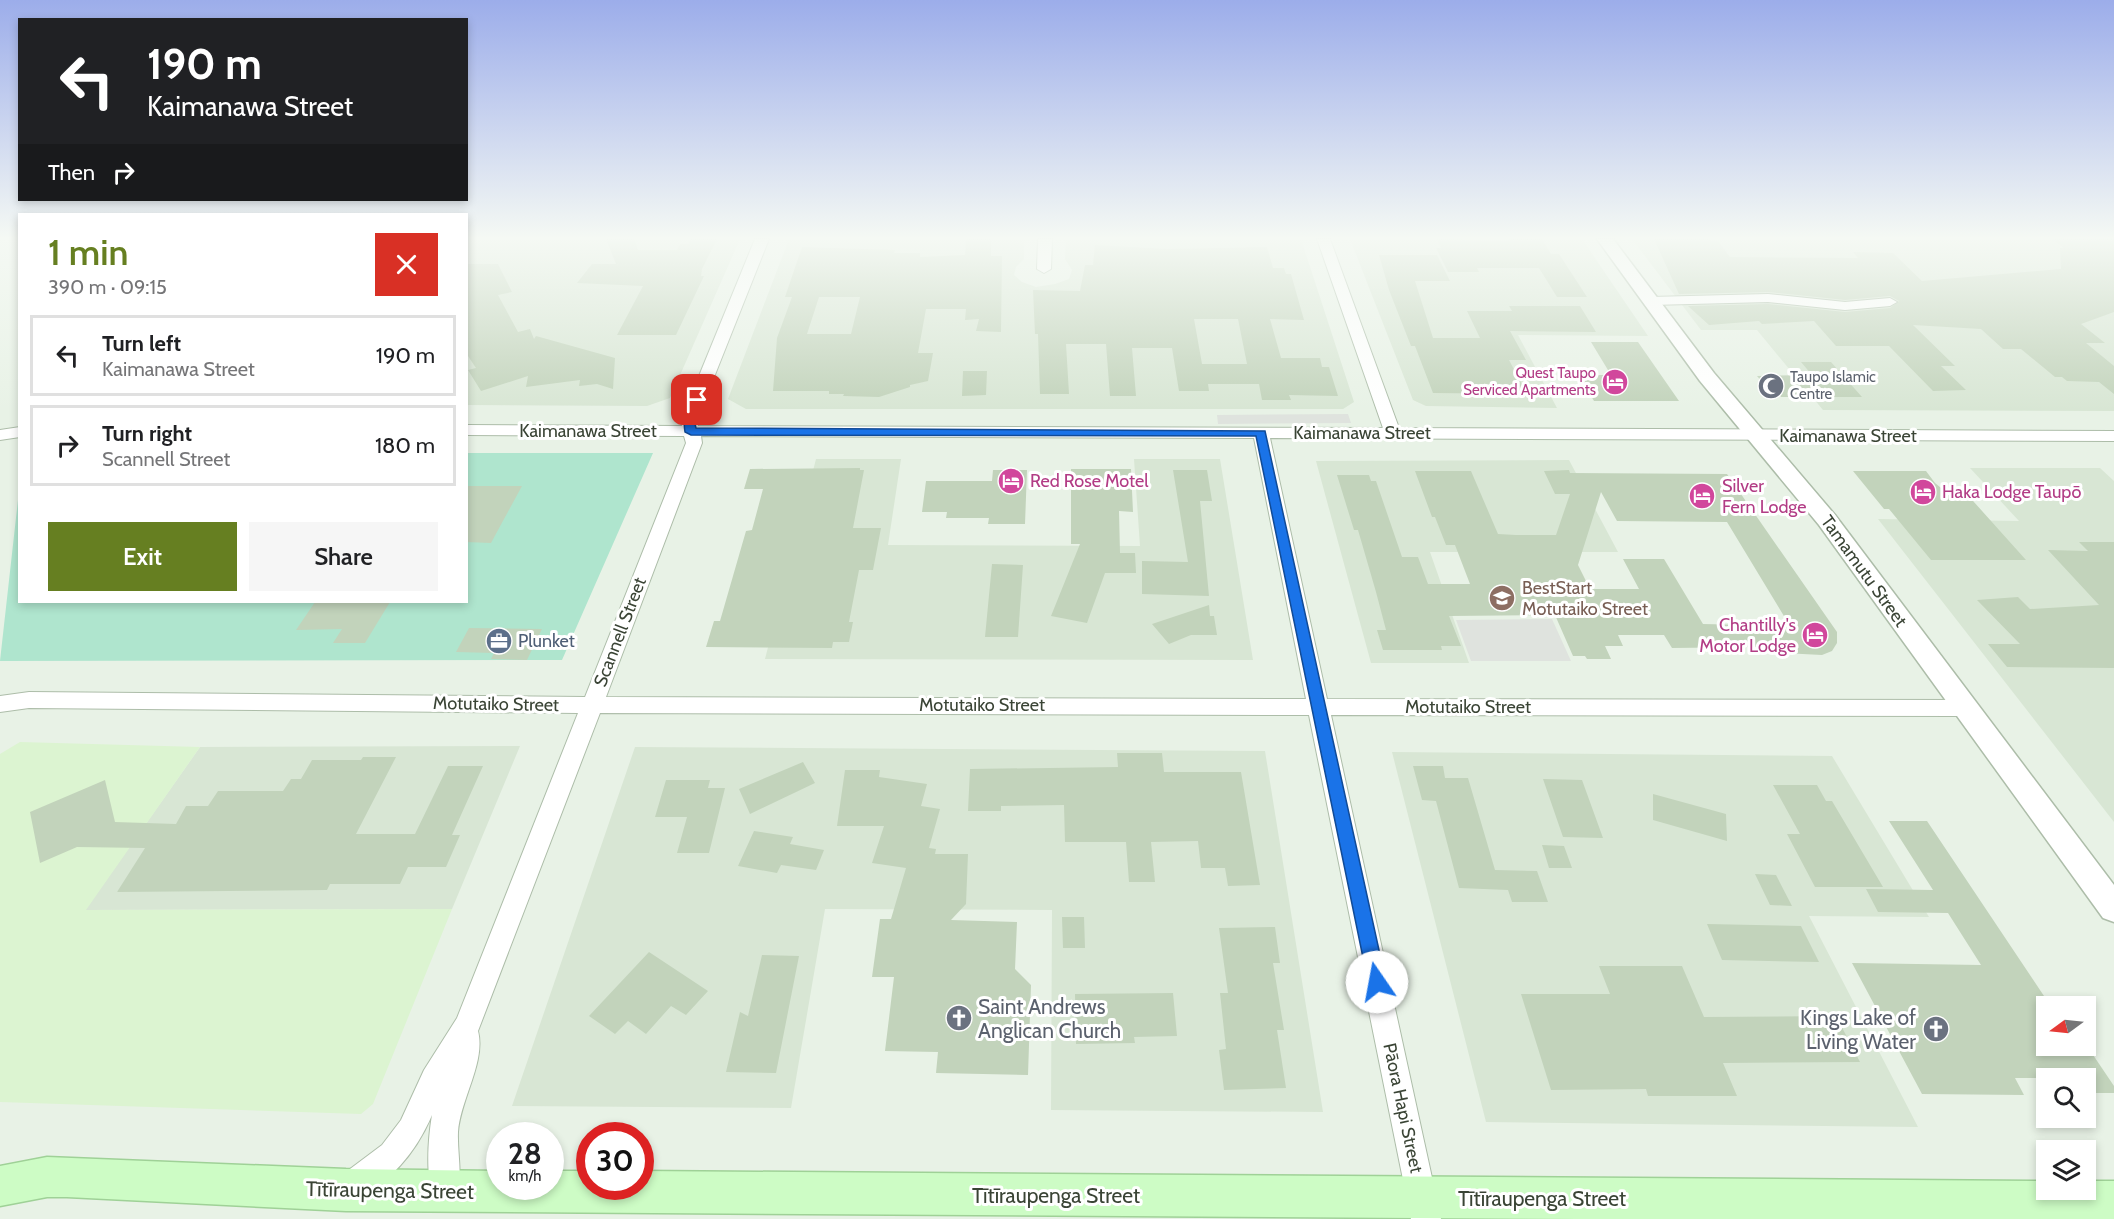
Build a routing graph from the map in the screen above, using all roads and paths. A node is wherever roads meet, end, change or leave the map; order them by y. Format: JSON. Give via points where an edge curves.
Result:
{"nodes":[{"id":1,"x":739,"y":296,"type":"edge"},
{"id":2,"x":1344,"y":296,"type":"edge"},
{"id":3,"x":1647,"y":296,"type":"edge"},
{"id":4,"x":1651,"y":301,"type":"junction"},
{"id":5,"x":1890,"y":302,"type":"dead end"},
{"id":6,"x":468,"y":430,"type":"edge"},
{"id":7,"x":18,"y":432,"type":"edge"},
{"id":8,"x":691,"y":432,"type":"junction"},
{"id":9,"x":1261,"y":433,"type":"junction"},
{"id":10,"x":1393,"y":434,"type":"junction"},
{"id":11,"x":0,"y":435,"type":"edge"},
{"id":12,"x":1755,"y":435,"type":"junction"},
{"id":13,"x":2112,"y":438,"type":"edge"},
{"id":14,"x":0,"y":704,"type":"edge"},
{"id":15,"x":592,"y":705,"type":"junction"},
{"id":16,"x":1318,"y":706,"type":"junction"},
{"id":17,"x":1965,"y":708,"type":"junction"},
{"id":18,"x":2114,"y":909,"type":"edge"},
{"id":19,"x":467,"y":1026,"type":"junction"},
{"id":20,"x":0,"y":1186,"type":"edge"},
{"id":21,"x":346,"y":1190,"type":"junction"},
{"id":22,"x":445,"y":1191,"type":"junction"},
{"id":23,"x":2114,"y":1202,"type":"edge"},
{"id":24,"x":1424,"y":1208,"type":"edge"}],
"edges":[{"from":1,"to":8,"type":"street","name":"Scannell Street","via":[[688,420]]},
{"from":2,"to":10,"type":"street"},
{"from":3,"to":4,"type":"street","name":"Tamamutu Street"},
{"from":4,"to":5,"type":"street","via":[[1776,298],[1845,306]]},
{"from":4,"to":12,"type":"street","name":"Tamamutu Street"},
{"from":6,"to":8,"type":"street","name":"Kaimanawa Street"},
{"from":7,"to":11,"type":"street"},
{"from":8,"to":9,"type":"street","name":"Kaimanawa Street"},
{"from":8,"to":15,"type":"street","name":"Scannell Street","via":[[694,443]]},
{"from":9,"to":10,"type":"street","name":"Kaimanawa Street"},
{"from":9,"to":16,"type":"street","name":"Pāora Hapi Street"},
{"from":10,"to":12,"type":"street","name":"Kaimanawa Street"},
{"from":12,"to":13,"type":"street","name":"Kaimanawa Street"},
{"from":12,"to":17,"type":"street","name":"Tamamutu Street","via":[[1827,520]]},
{"from":14,"to":15,"type":"street","name":"Motutaiko Street","via":[[29,700]]},
{"from":15,"to":16,"type":"street","name":"Motutaiko Street"},
{"from":15,"to":19,"type":"street","name":"Scannell Street"},
{"from":16,"to":17,"type":"street","name":"Motutaiko Street"},
{"from":16,"to":24,"type":"street","name":"Pāora Hapi Street"},
{"from":17,"to":18,"type":"street","name":"Tamamutu Street"},
{"from":19,"to":21,"type":"street","name":"Scannell Street","via":[[434,1080],[411,1130],[392,1155]]},
{"from":19,"to":22,"type":"street","name":"Scannell Street","via":[[460,1078],[448,1106],[444,1131]]},
{"from":20,"to":21,"type":"main road","name":"Tītīraupenga Street","via":[[67,1177]]},
{"from":21,"to":22,"type":"main road","name":"Tītīraupenga Street"},
{"from":22,"to":24,"type":"main road","name":"Tītīraupenga Street"},
{"from":23,"to":24,"type":"main road","name":"Tītīraupenga Street"}]}
